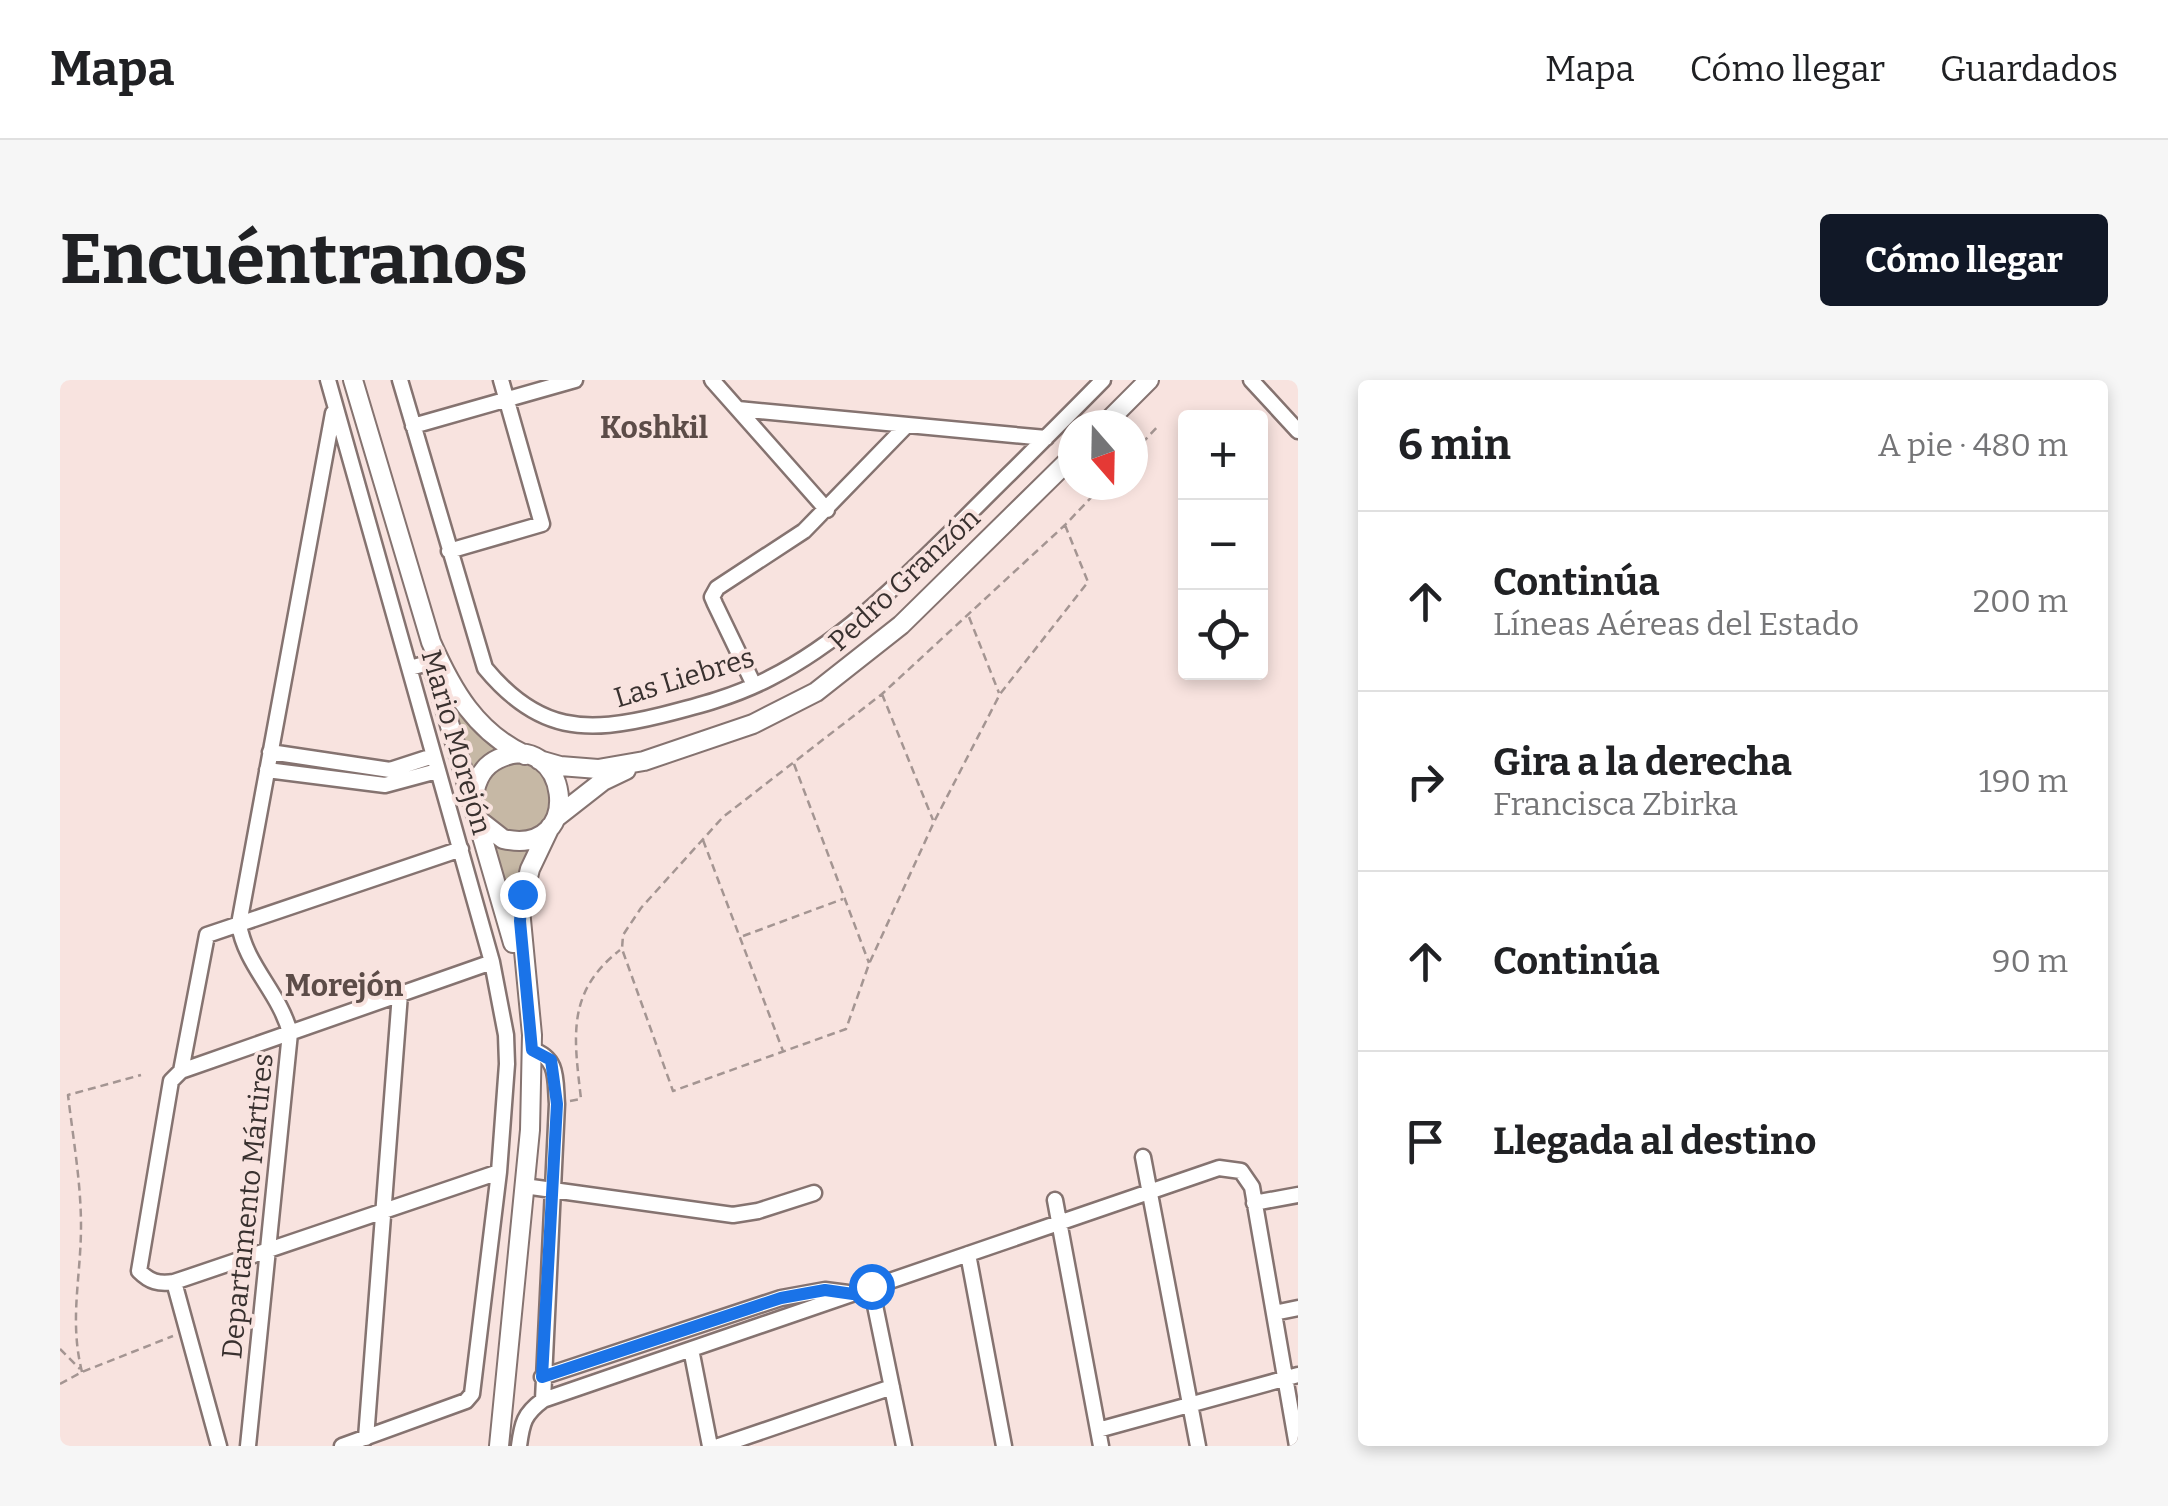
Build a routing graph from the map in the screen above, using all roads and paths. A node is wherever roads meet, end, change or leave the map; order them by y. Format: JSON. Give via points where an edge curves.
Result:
{"nodes":[{"id":1,"x":328,"y":380,"type":"edge"},
{"id":2,"x":354,"y":380,"type":"edge"},
{"id":3,"x":400,"y":380,"type":"edge"},
{"id":4,"x":501,"y":380,"type":"edge"},
{"id":5,"x":576,"y":380,"type":"edge"},
{"id":6,"x":712,"y":380,"type":"edge"},
{"id":7,"x":1103,"y":380,"type":"edge"},
{"id":8,"x":1150,"y":380,"type":"edge"},
{"id":9,"x":1251,"y":380,"type":"edge"},
{"id":10,"x":506,"y":399,"type":"junction"},
{"id":11,"x":334,"y":408,"type":"junction"},
{"id":12,"x":738,"y":409,"type":"junction"},
{"id":13,"x":1119,"y":410,"type":"edge"},
{"id":14,"x":907,"y":424,"type":"junction"},
{"id":15,"x":1159,"y":425,"type":"dead end"},
{"id":16,"x":414,"y":426,"type":"junction"},
{"id":17,"x":1298,"y":431,"type":"edge"},
{"id":18,"x":1148,"y":437,"type":"edge"},
{"id":19,"x":1046,"y":438,"type":"junction"},
{"id":20,"x":1058,"y":471,"type":"edge"},
{"id":21,"x":1089,"y":500,"type":"edge"},
{"id":22,"x":828,"y":510,"type":"junction"},
{"id":23,"x":1065,"y":525,"type":"junction"},
{"id":24,"x":449,"y":551,"type":"junction"},
{"id":25,"x":968,"y":616,"type":"junction"},
{"id":26,"x":434,"y":654,"type":"junction"},
{"id":27,"x":410,"y":668,"type":"junction"},
{"id":28,"x":754,"y":686,"type":"junction"},
{"id":29,"x":882,"y":694,"type":"junction"},
{"id":30,"x":1000,"y":694,"type":"junction"},
{"id":31,"x":270,"y":752,"type":"junction"},
{"id":32,"x":532,"y":758,"type":"junction"},
{"id":33,"x":644,"y":762,"type":"junction"},
{"id":34,"x":435,"y":763,"type":"junction"},
{"id":35,"x":794,"y":763,"type":"junction"},
{"id":36,"x":267,"y":770,"type":"junction"},
{"id":37,"x":473,"y":798,"type":"junction"},
{"id":38,"x":479,"y":820,"type":"junction"},
{"id":39,"x":553,"y":822,"type":"junction"},
{"id":40,"x":934,"y":822,"type":"junction"},
{"id":41,"x":703,"y":840,"type":"junction"},
{"id":42,"x":461,"y":849,"type":"junction"},
{"id":43,"x":844,"y":898,"type":"junction"},
{"id":44,"x":239,"y":924,"type":"junction"},
{"id":45,"x":740,"y":938,"type":"junction"},
{"id":46,"x":622,"y":949,"type":"junction"},
{"id":47,"x":492,"y":962,"type":"junction"},
{"id":48,"x":870,"y":964,"type":"junction"},
{"id":49,"x":524,"y":982,"type":"junction"},
{"id":50,"x":400,"y":994,"type":"junction"},
{"id":51,"x":290,"y":1033,"type":"junction"},
{"id":52,"x":532,"y":1050,"type":"junction"},
{"id":53,"x":784,"y":1053,"type":"junction"},
{"id":54,"x":181,"y":1072,"type":"junction"},
{"id":55,"x":141,"y":1075,"type":"dead end"},
{"id":56,"x":557,"y":1104,"type":"junction"},
{"id":57,"x":1143,"y":1156,"type":"dead end"},
{"id":58,"x":499,"y":1172,"type":"junction"},
{"id":59,"x":524,"y":1186,"type":"junction"},
{"id":60,"x":554,"y":1191,"type":"junction"},
{"id":61,"x":1148,"y":1192,"type":"junction"},
{"id":62,"x":814,"y":1194,"type":"dead end"},
{"id":63,"x":1298,"y":1195,"type":"edge"},
{"id":64,"x":1055,"y":1200,"type":"dead end"},
{"id":65,"x":1254,"y":1203,"type":"junction"},
{"id":66,"x":386,"y":1210,"type":"junction"},
{"id":67,"x":1059,"y":1224,"type":"junction"},
{"id":68,"x":265,"y":1251,"type":"junction"},
{"id":69,"x":968,"y":1254,"type":"junction"},
{"id":70,"x":174,"y":1282,"type":"junction"},
{"id":71,"x":871,"y":1286,"type":"junction"},
{"id":72,"x":853,"y":1294,"type":"junction"},
{"id":73,"x":1298,"y":1308,"type":"edge"},
{"id":74,"x":1274,"y":1313,"type":"junction"},
{"id":75,"x":187,"y":1330,"type":"junction"},
{"id":76,"x":60,"y":1349,"type":"edge"},
{"id":77,"x":691,"y":1349,"type":"junction"},
{"id":78,"x":82,"y":1372,"type":"junction"},
{"id":79,"x":542,"y":1377,"type":"junction"},
{"id":80,"x":1292,"y":1377,"type":"edge"},
{"id":81,"x":60,"y":1384,"type":"edge"},
{"id":82,"x":892,"y":1387,"type":"junction"},
{"id":83,"x":543,"y":1400,"type":"junction"},
{"id":84,"x":1190,"y":1404,"type":"junction"},
{"id":85,"x":366,"y":1438,"type":"junction"},
{"id":86,"x":1099,"y":1438,"type":"edge"},
{"id":87,"x":219,"y":1446,"type":"edge"},
{"id":88,"x":248,"y":1446,"type":"edge"},
{"id":89,"x":342,"y":1446,"type":"edge"},
{"id":90,"x":498,"y":1446,"type":"edge"},
{"id":91,"x":519,"y":1446,"type":"edge"},
{"id":92,"x":710,"y":1446,"type":"edge"},
{"id":93,"x":719,"y":1446,"type":"edge"},
{"id":94,"x":904,"y":1446,"type":"edge"},
{"id":95,"x":1004,"y":1446,"type":"edge"},
{"id":96,"x":1198,"y":1446,"type":"edge"},
{"id":97,"x":1297,"y":1446,"type":"edge"}],
"edges":[{"from":1,"to":11,"type":"street","name":"Mario Morejón"},
{"from":2,"to":26,"type":"main road"},
{"from":3,"to":16,"type":"street"},
{"from":4,"to":10,"type":"street"},
{"from":5,"to":10,"type":"street"},
{"from":6,"to":12,"type":"street"},
{"from":7,"to":19,"type":"street","name":"Las Liebres"},
{"from":8,"to":13,"type":"main road"},
{"from":9,"to":17,"type":"street"},
{"from":10,"to":16,"type":"street"},
{"from":10,"to":24,"type":"street","via":[[542,524]]},
{"from":11,"to":27,"type":"street","name":"Mario Morejón"},
{"from":11,"to":31,"type":"street"},
{"from":12,"to":14,"type":"street"},
{"from":12,"to":22,"type":"street"},
{"from":14,"to":19,"type":"street"},
{"from":14,"to":22,"type":"street"},
{"from":15,"to":18,"type":"path"},
{"from":16,"to":24,"type":"street"},
{"from":19,"to":28,"type":"street","name":"Las Liebres","via":[[874,606]]},
{"from":20,"to":33,"type":"main road","name":"Pedro Granzón","via":[[845,672],[753,724]]},
{"from":21,"to":23,"type":"path"},
{"from":22,"to":28,"type":"street","via":[[712,596]]},
{"from":23,"to":25,"type":"path"},
{"from":23,"to":30,"type":"path","via":[[1088,582]]},
{"from":24,"to":28,"type":"street","name":"Las Liebres","via":[[485,668],[501,688],[544,716],[594,728],[680,711]]},
{"from":25,"to":29,"type":"path"},
{"from":25,"to":30,"type":"path"},
{"from":26,"to":27,"type":"street"},
{"from":26,"to":32,"type":"main road","via":[[480,724]]},
{"from":26,"to":37,"type":"main road"},
{"from":27,"to":34,"type":"street","name":"Mario Morejón"},
{"from":29,"to":35,"type":"path"},
{"from":29,"to":40,"type":"path"},
{"from":30,"to":40,"type":"path"},
{"from":31,"to":34,"type":"street","via":[[390,770]]},
{"from":31,"to":36,"type":"street"},
{"from":32,"to":33,"type":"main road","name":"Pedro Granzón","via":[[588,769]]},
{"from":32,"to":37,"type":"main road","via":[[514,754],[494,761],[479,777]]},
{"from":32,"to":39,"type":"main road","via":[[559,784]]},
{"from":33,"to":39,"type":"main road","name":"Pedro Granzón","via":[[603,781]]},
{"from":34,"to":36,"type":"street","via":[[386,785]]},
{"from":34,"to":42,"type":"street","name":"Mario Morejón"},
{"from":35,"to":41,"type":"path"},
{"from":35,"to":43,"type":"path"},
{"from":36,"to":44,"type":"street"},
{"from":37,"to":38,"type":"main road"},
{"from":38,"to":39,"type":"main road","via":[[512,842],[533,839]]},
{"from":38,"to":49,"type":"main road"},
{"from":39,"to":49,"type":"main road","via":[[521,901]]},
{"from":40,"to":48,"type":"path"},
{"from":41,"to":45,"type":"path"},
{"from":41,"to":46,"type":"path","via":[[641,908]]},
{"from":42,"to":44,"type":"street"},
{"from":42,"to":47,"type":"street","name":"Mario Morejón"},
{"from":43,"to":45,"type":"path"},
{"from":43,"to":48,"type":"path"},
{"from":44,"to":51,"type":"street","name":"Departamento Mártires"},
{"from":44,"to":54,"type":"street","via":[[208,934]]},
{"from":45,"to":53,"type":"path"},
{"from":46,"to":53,"type":"path","via":[[674,1091]]},
{"from":46,"to":56,"type":"path","via":[[601,965],[576,1008],[581,1099]]},
{"from":47,"to":50,"type":"street"},
{"from":47,"to":58,"type":"street","name":"Mario Morejón","via":[[507,1064]]},
{"from":48,"to":53,"type":"path","via":[[846,1028]]},
{"from":49,"to":52,"type":"main road"},
{"from":50,"to":51,"type":"street"},
{"from":50,"to":66,"type":"street"},
{"from":51,"to":54,"type":"street"},
{"from":51,"to":68,"type":"street","name":"Departamento Mártires"},
{"from":52,"to":56,"type":"street","via":[[551,1060]]},
{"from":52,"to":59,"type":"main road"},
{"from":54,"to":70,"type":"street","via":[[170,1081],[139,1271],[160,1284]]},
{"from":55,"to":78,"type":"path","via":[[68,1094],[81,1214],[74,1340]]},
{"from":56,"to":60,"type":"street"},
{"from":57,"to":61,"type":"street"},
{"from":58,"to":66,"type":"street"},
{"from":58,"to":85,"type":"street","name":"Mario Morejón","via":[[472,1394]]},
{"from":59,"to":60,"type":"street"},
{"from":59,"to":90,"type":"main road"},
{"from":60,"to":62,"type":"street","via":[[733,1214]]},
{"from":60,"to":79,"type":"street"},
{"from":61,"to":65,"type":"street","via":[[1219,1168],[1241,1171]]},
{"from":61,"to":67,"type":"street"},
{"from":61,"to":84,"type":"street"},
{"from":63,"to":65,"type":"street"},
{"from":64,"to":67,"type":"street"},
{"from":65,"to":74,"type":"street"},
{"from":66,"to":68,"type":"street"},
{"from":66,"to":85,"type":"street"},
{"from":67,"to":69,"type":"street"},
{"from":67,"to":86,"type":"street"},
{"from":68,"to":70,"type":"street"},
{"from":68,"to":88,"type":"street","name":"Departamento Mártires"},
{"from":69,"to":71,"type":"street"},
{"from":69,"to":95,"type":"street"},
{"from":70,"to":75,"type":"street"},
{"from":71,"to":72,"type":"street"},
{"from":71,"to":82,"type":"street"},
{"from":72,"to":77,"type":"street"},
{"from":72,"to":79,"type":"street","via":[[825,1290],[781,1298]]},
{"from":73,"to":74,"type":"street"},
{"from":74,"to":80,"type":"street"},
{"from":75,"to":78,"type":"path"},
{"from":75,"to":87,"type":"street"},
{"from":76,"to":78,"type":"path"},
{"from":77,"to":83,"type":"street"},
{"from":77,"to":92,"type":"street"},
{"from":78,"to":81,"type":"path"},
{"from":79,"to":83,"type":"street"},
{"from":80,"to":84,"type":"street"},
{"from":80,"to":97,"type":"street"},
{"from":82,"to":93,"type":"street"},
{"from":82,"to":94,"type":"street"},
{"from":83,"to":91,"type":"street","via":[[522,1420]]},
{"from":84,"to":86,"type":"street"},
{"from":84,"to":96,"type":"street"},
{"from":85,"to":89,"type":"street"}]}
